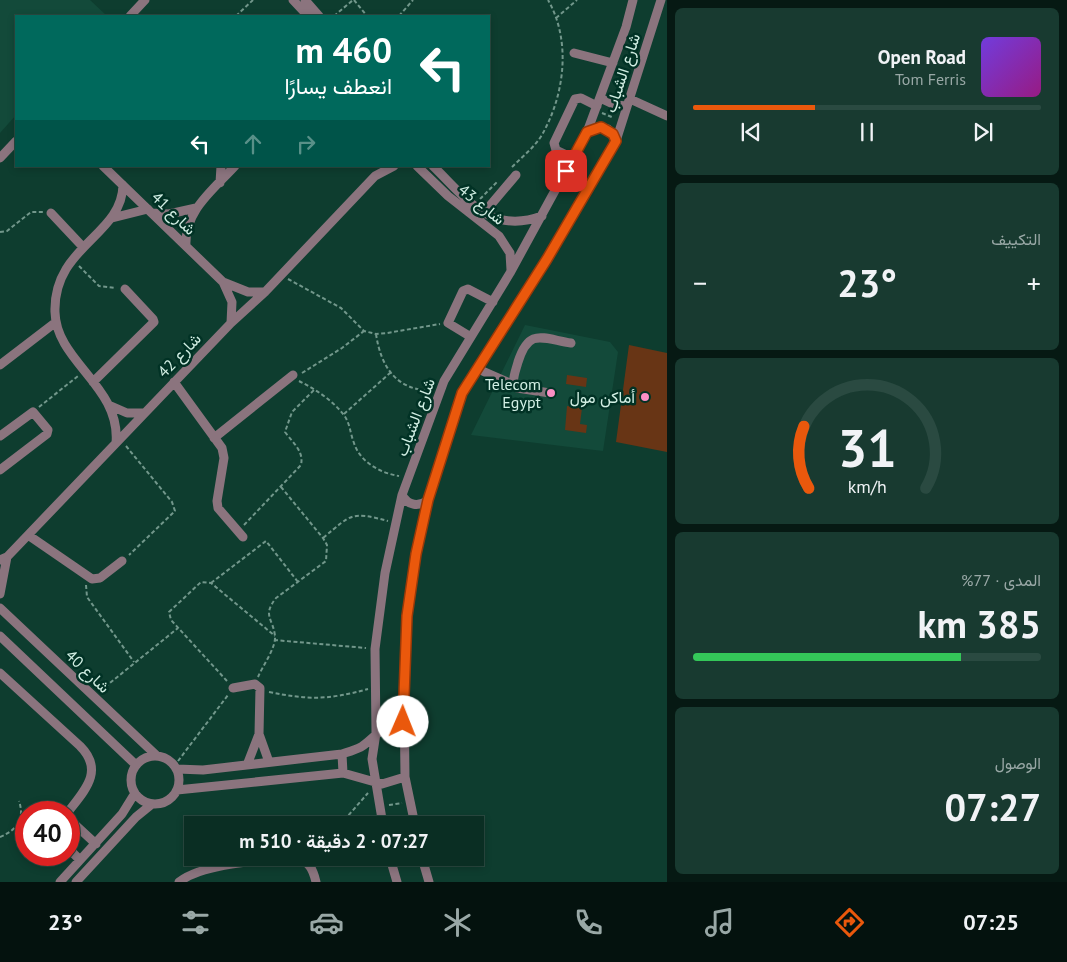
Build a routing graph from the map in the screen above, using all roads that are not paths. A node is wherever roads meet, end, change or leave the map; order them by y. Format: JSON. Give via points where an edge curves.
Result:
{"nodes":[{"id":1,"x":145,"y":0,"type":"edge"},
{"id":2,"x":293,"y":0,"type":"edge"},
{"id":3,"x":305,"y":0,"type":"edge"},
{"id":4,"x":634,"y":0,"type":"edge"},
{"id":5,"x":661,"y":0,"type":"edge"},
{"id":6,"x":131,"y":15,"type":"edge"},
{"id":7,"x":307,"y":15,"type":"edge"},
{"id":8,"x":318,"y":15,"type":"edge"},
{"id":9,"x":574,"y":53,"type":"dead end"},
{"id":10,"x":613,"y":63,"type":"junction"},
{"id":11,"x":628,"y":102,"type":"junction"},
{"id":12,"x":598,"y":105,"type":"junction"},
{"id":13,"x":667,"y":116,"type":"edge"},
{"id":14,"x":587,"y":132,"type":"junction"},
{"id":15,"x":616,"y":141,"type":"junction"},
{"id":16,"x":15,"y":142,"type":"edge"},
{"id":17,"x":0,"y":158,"type":"edge"},
{"id":18,"x":573,"y":158,"type":"junction"},
{"id":19,"x":105,"y":167,"type":"edge"},
{"id":20,"x":221,"y":167,"type":"edge"},
{"id":21,"x":234,"y":167,"type":"edge"},
{"id":22,"x":378,"y":167,"type":"edge"},
{"id":23,"x":392,"y":167,"type":"edge"},
{"id":24,"x":418,"y":167,"type":"edge"},
{"id":25,"x":434,"y":167,"type":"edge"},
{"id":26,"x":514,"y":171,"type":"road end"},
{"id":27,"x":375,"y":176,"type":"junction"},
{"id":28,"x":220,"y":183,"type":"junction"},
{"id":29,"x":123,"y":185,"type":"junction"},
{"id":30,"x":196,"y":208,"type":"junction"},
{"id":31,"x":150,"y":211,"type":"junction"},
{"id":32,"x":51,"y":213,"type":"road end"},
{"id":33,"x":483,"y":214,"type":"junction"},
{"id":34,"x":542,"y":216,"type":"junction"},
{"id":35,"x":112,"y":218,"type":"junction"},
{"id":36,"x":82,"y":246,"type":"junction"},
{"id":37,"x":186,"y":246,"type":"junction"},
{"id":38,"x":510,"y":273,"type":"junction"},
{"id":39,"x":223,"y":282,"type":"junction"},
{"id":40,"x":125,"y":289,"type":"road end"},
{"id":41,"x":265,"y":292,"type":"junction"},
{"id":42,"x":493,"y":302,"type":"junction"},
{"id":43,"x":56,"y":322,"type":"junction"},
{"id":44,"x":230,"y":324,"type":"junction"},
{"id":45,"x":471,"y":337,"type":"junction"},
{"id":46,"x":571,"y":343,"type":"dead end"},
{"id":47,"x":0,"y":365,"type":"edge"},
{"id":48,"x":478,"y":369,"type":"junction"},
{"id":49,"x":292,"y":376,"type":"road end"},
{"id":50,"x":93,"y":382,"type":"junction"},
{"id":51,"x":174,"y":382,"type":"junction"},
{"id":52,"x":514,"y":385,"type":"junction"},
{"id":53,"x":550,"y":392,"type":"dead end"},
{"id":54,"x":111,"y":406,"type":"junction"},
{"id":55,"x":144,"y":413,"type":"junction"},
{"id":56,"x":0,"y":436,"type":"edge"},
{"id":57,"x":214,"y":438,"type":"junction"},
{"id":58,"x":118,"y":441,"type":"junction"},
{"id":59,"x":0,"y":470,"type":"edge"},
{"id":60,"x":402,"y":495,"type":"junction"},
{"id":61,"x":428,"y":500,"type":"junction"},
{"id":62,"x":240,"y":534,"type":"road end"},
{"id":63,"x":28,"y":535,"type":"junction"},
{"id":64,"x":4,"y":558,"type":"edge"},
{"id":65,"x":122,"y":561,"type":"road end"},
{"id":66,"x":0,"y":594,"type":"edge"},
{"id":67,"x":0,"y":608,"type":"edge"},
{"id":68,"x":0,"y":636,"type":"edge"},
{"id":69,"x":0,"y":673,"type":"edge"},
{"id":70,"x":233,"y":688,"type":"road end"},
{"id":71,"x":376,"y":733,"type":"junction"},
{"id":72,"x":259,"y":734,"type":"junction"},
{"id":73,"x":403,"y":737,"type":"junction"},
{"id":74,"x":342,"y":754,"type":"junction"},
{"id":75,"x":156,"y":756,"type":"junction"},
{"id":76,"x":269,"y":762,"type":"junction"},
{"id":77,"x":136,"y":765,"type":"junction"},
{"id":78,"x":247,"y":765,"type":"junction"},
{"id":79,"x":176,"y":767,"type":"junction"},
{"id":80,"x":343,"y":773,"type":"junction"},
{"id":81,"x":405,"y":777,"type":"junction"},
{"id":82,"x":376,"y":784,"type":"junction"},
{"id":83,"x":177,"y":790,"type":"junction"},
{"id":84,"x":135,"y":793,"type":"junction"},
{"id":85,"x":76,"y":801,"type":"edge"},
{"id":86,"x":152,"y":804,"type":"junction"},
{"id":87,"x":382,"y":816,"type":"edge"},
{"id":88,"x":413,"y":816,"type":"edge"},
{"id":89,"x":80,"y":829,"type":"edge"},
{"id":90,"x":96,"y":844,"type":"junction"},
{"id":91,"x":80,"y":860,"type":"edge"},
{"id":92,"x":75,"y":866,"type":"edge"},
{"id":93,"x":392,"y":866,"type":"edge"},
{"id":94,"x":424,"y":866,"type":"edge"},
{"id":95,"x":60,"y":882,"type":"edge"},
{"id":96,"x":76,"y":882,"type":"edge"},
{"id":97,"x":180,"y":882,"type":"edge"},
{"id":98,"x":316,"y":882,"type":"edge"},
{"id":99,"x":397,"y":882,"type":"edge"},
{"id":100,"x":429,"y":882,"type":"edge"}],
"edges":[{"from":1,"to":6,"type":"street"},
{"from":2,"to":7,"type":"street"},
{"from":3,"to":8,"type":"street"},
{"from":4,"to":10,"type":"street","name":"شارع الشباب"},
{"from":5,"to":11,"type":"street","name":"شارع الشباب"},
{"from":9,"to":10,"type":"street"},
{"from":10,"to":12,"type":"street","name":"شارع الشباب"},
{"from":11,"to":12,"type":"street"},
{"from":11,"to":13,"type":"street"},
{"from":11,"to":15,"type":"street","name":"شارع الشباب"},
{"from":12,"to":14,"type":"street","name":"شارع الشباب"},
{"from":12,"to":18,"type":"street","via":[[575,99],[554,143],[556,150]]},
{"from":14,"to":15,"type":"street","via":[[594,128],[608,129]]},
{"from":14,"to":18,"type":"street","name":"شارع الشباب"},
{"from":15,"to":48,"type":"street","name":"شارع الشباب"},
{"from":16,"to":17,"type":"street"},
{"from":18,"to":34,"type":"street","name":"شارع الشباب"},
{"from":19,"to":29,"type":"street","name":"شارع 41"},
{"from":20,"to":28,"type":"street"},
{"from":21,"to":28,"type":"street"},
{"from":22,"to":27,"type":"street","name":"شارع 42"},
{"from":23,"to":27,"type":"street","name":"شارع 42"},
{"from":24,"to":38,"type":"street","name":"شارع 43","via":[[448,196],[499,236],[510,253]]},
{"from":25,"to":33,"type":"street","name":"شارع 43"},
{"from":26,"to":33,"type":"street"},
{"from":27,"to":41,"type":"street","name":"شارع 42"},
{"from":28,"to":30,"type":"street"},
{"from":29,"to":31,"type":"street","name":"شارع 41"},
{"from":29,"to":35,"type":"street","via":[[121,203]]},
{"from":30,"to":31,"type":"street","via":[[169,214]]},
{"from":30,"to":37,"type":"street","via":[[188,223]]},
{"from":31,"to":35,"type":"street"},
{"from":31,"to":37,"type":"street","name":"شارع 41"},
{"from":32,"to":36,"type":"street"},
{"from":33,"to":34,"type":"street","name":"شارع 43","via":[[510,222]]},
{"from":34,"to":38,"type":"street","name":"شارع الشباب"},
{"from":35,"to":36,"type":"street"},
{"from":36,"to":43,"type":"street","via":[[59,284]]},
{"from":37,"to":39,"type":"street","name":"شارع 41"},
{"from":38,"to":42,"type":"street","name":"شارع الشباب"},
{"from":39,"to":41,"type":"street","name":"شارع 41","via":[[248,292]]},
{"from":39,"to":44,"type":"street","name":"شارع 41","via":[[232,302]]},
{"from":40,"to":50,"type":"street","via":[[154,322]]},
{"from":41,"to":44,"type":"street","name":"شارع 42"},
{"from":42,"to":45,"type":"street","name":"شارع الشباب"},
{"from":42,"to":45,"type":"street","via":[[465,289],[448,323]]},
{"from":43,"to":47,"type":"street"},
{"from":43,"to":50,"type":"street"},
{"from":44,"to":51,"type":"street","name":"شارع 42"},
{"from":45,"to":60,"type":"street","name":"شارع الشباب","via":[[440,391]]},
{"from":46,"to":52,"type":"street","via":[[536,338],[528,341],[523,348]]},
{"from":48,"to":52,"type":"street"},
{"from":48,"to":61,"type":"street","name":"شارع الشباب","via":[[462,393]]},
{"from":49,"to":57,"type":"street"},
{"from":50,"to":54,"type":"street"},
{"from":51,"to":55,"type":"street","name":"شارع 42"},
{"from":51,"to":57,"type":"street"},
{"from":52,"to":53,"type":"street"},
{"from":54,"to":55,"type":"street","via":[[127,413]]},
{"from":54,"to":58,"type":"street"},
{"from":55,"to":58,"type":"street","name":"شارع 42"},
{"from":56,"to":59,"type":"street","via":[[33,412],[48,432]]},
{"from":57,"to":62,"type":"street","via":[[222,448],[223,464],[218,508]]},
{"from":58,"to":63,"type":"street","name":"شارع 42"},
{"from":60,"to":61,"type":"street","via":[[414,504]]},
{"from":60,"to":71,"type":"street","name":"شارع الشباب","via":[[385,573],[375,649]]},
{"from":61,"to":73,"type":"street","name":"شارع الشباب","via":[[407,616]]},
{"from":63,"to":64,"type":"street","name":"شارع 42"},
{"from":63,"to":65,"type":"street","via":[[88,578],[100,578]]},
{"from":64,"to":66,"type":"street","name":"شارع 42"},
{"from":67,"to":75,"type":"street","name":"شارع 40"},
{"from":68,"to":77,"type":"street"},
{"from":69,"to":85,"type":"street","via":[[80,746],[90,760],[91,778]]},
{"from":70,"to":72,"type":"street","via":[[258,688]]},
{"from":71,"to":73,"type":"street","via":[[393,730]]},
{"from":71,"to":74,"type":"street","via":[[361,747]]},
{"from":71,"to":82,"type":"street","name":"شارع الشباب","via":[[372,759]]},
{"from":72,"to":76,"type":"street"},
{"from":72,"to":78,"type":"street"},
{"from":73,"to":81,"type":"street","name":"شارع الشباب"},
{"from":74,"to":76,"type":"street"},
{"from":74,"to":80,"type":"street"},
{"from":75,"to":77,"type":"street","via":[[145,758]]},
{"from":75,"to":79,"type":"street","via":[[166,758]]},
{"from":76,"to":78,"type":"street"},
{"from":77,"to":84,"type":"street","via":[[131,779]]},
{"from":78,"to":79,"type":"street","via":[[203,770]]},
{"from":79,"to":83,"type":"street"},
{"from":80,"to":82,"type":"street"},
{"from":80,"to":83,"type":"street"},
{"from":81,"to":82,"type":"street"},
{"from":81,"to":88,"type":"street","name":"شارع الشباب"},
{"from":82,"to":87,"type":"street","name":"شارع الشباب"},
{"from":83,"to":86,"type":"street","via":[[167,801]]},
{"from":84,"to":86,"type":"street"},
{"from":84,"to":90,"type":"street"},
{"from":86,"to":96,"type":"street"},
{"from":89,"to":90,"type":"street"},
{"from":90,"to":91,"type":"street"},
{"from":92,"to":95,"type":"street"},
{"from":93,"to":99,"type":"street"},
{"from":94,"to":100,"type":"street"},
{"from":97,"to":98,"type":"street","via":[[208,868],[296,858],[312,868]]}]}
